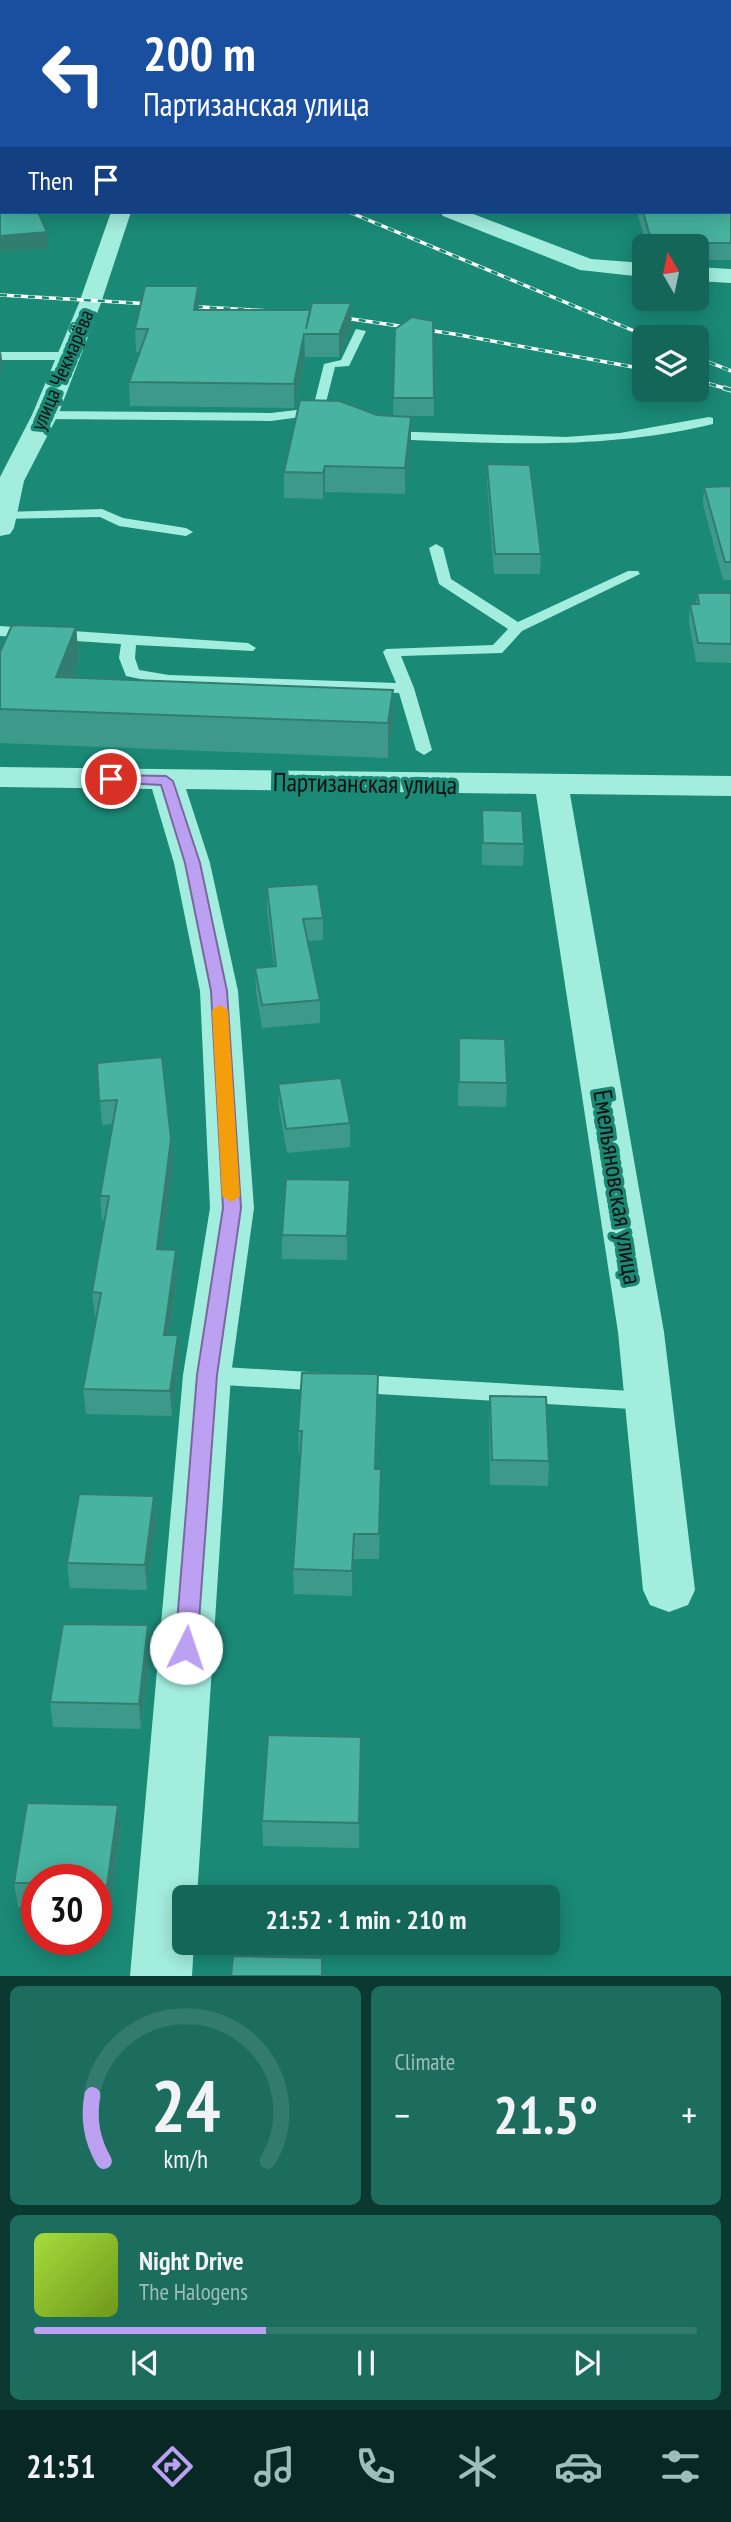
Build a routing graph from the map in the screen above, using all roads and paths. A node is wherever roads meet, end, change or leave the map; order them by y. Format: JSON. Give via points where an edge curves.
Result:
{"nodes":[{"id":1,"x":120,"y":214,"type":"edge"},
{"id":2,"x":455,"y":214,"type":"edge"},
{"id":3,"x":632,"y":269,"type":"edge"},
{"id":4,"x":709,"y":275,"type":"edge"},
{"id":5,"x":731,"y":276,"type":"edge"},
{"id":6,"x":360,"y":331,"type":"dead end"},
{"id":7,"x":0,"y":356,"type":"edge"},
{"id":8,"x":69,"y":356,"type":"junction"},
{"id":9,"x":45,"y":415,"type":"junction"},
{"id":10,"x":709,"y":421,"type":"dead end"},
{"id":11,"x":366,"y":429,"type":"edge"},
{"id":12,"x":6,"y":481,"type":"edge"},
{"id":13,"x":2,"y":522,"type":"edge"},
{"id":14,"x":186,"y":533,"type":"dead end"},
{"id":15,"x":436,"y":548,"type":"dead end"},
{"id":16,"x":633,"y":575,"type":"dead end"},
{"id":17,"x":517,"y":628,"type":"junction"},
{"id":18,"x":0,"y":631,"type":"edge"},
{"id":19,"x":129,"y":640,"type":"junction"},
{"id":20,"x":248,"y":648,"type":"dead end"},
{"id":21,"x":406,"y":688,"type":"junction"},
{"id":22,"x":424,"y":750,"type":"dead end"},
{"id":23,"x":0,"y":777,"type":"edge"},
{"id":24,"x":166,"y":781,"type":"junction"},
{"id":25,"x":552,"y":785,"type":"junction"},
{"id":26,"x":731,"y":786,"type":"edge"},
{"id":27,"x":207,"y":1375,"type":"junction"},
{"id":28,"x":649,"y":1401,"type":"junction"},
{"id":29,"x":670,"y":1590,"type":"dead end"},
{"id":30,"x":161,"y":1976,"type":"edge"}],
"edges":[{"from":1,"to":8,"type":"street","name":"улица Чекмарёва"},
{"from":2,"to":3,"type":"street","via":[[588,265]]},
{"from":4,"to":5,"type":"street"},
{"from":6,"to":9,"type":"lane","via":[[345,363],[330,364],[325,413],[271,417]]},
{"from":7,"to":8,"type":"lane"},
{"from":8,"to":9,"type":"street","name":"улица Чекмарёва"},
{"from":9,"to":12,"type":"street","name":"улица Чекмарёва"},
{"from":10,"to":11,"type":"lane","via":[[620,437],[566,441],[434,438]]},
{"from":12,"to":13,"type":"street","name":"улица Чекмарёва"},
{"from":13,"to":14,"type":"lane","via":[[102,513],[119,522]]},
{"from":15,"to":17,"type":"lane","via":[[444,581]]},
{"from":16,"to":17,"type":"lane"},
{"from":17,"to":21,"type":"lane","via":[[497,650],[391,652]]},
{"from":18,"to":19,"type":"lane"},
{"from":19,"to":20,"type":"lane"},
{"from":19,"to":21,"type":"lane","via":[[127,658],[132,673],[169,680]]},
{"from":21,"to":22,"type":"lane"},
{"from":23,"to":24,"type":"street","name":"Партизанская улица"},
{"from":24,"to":25,"type":"street","name":"Партизанская улица"},
{"from":24,"to":27,"type":"street","via":[[192,863],[219,991],[232,1208]]},
{"from":25,"to":26,"type":"street","name":"Партизанская улица"},
{"from":25,"to":28,"type":"street","name":"Емельяновская улица"},
{"from":27,"to":28,"type":"lane"},
{"from":27,"to":30,"type":"street"},
{"from":28,"to":29,"type":"street","name":"Емельяновская улица"}]}
